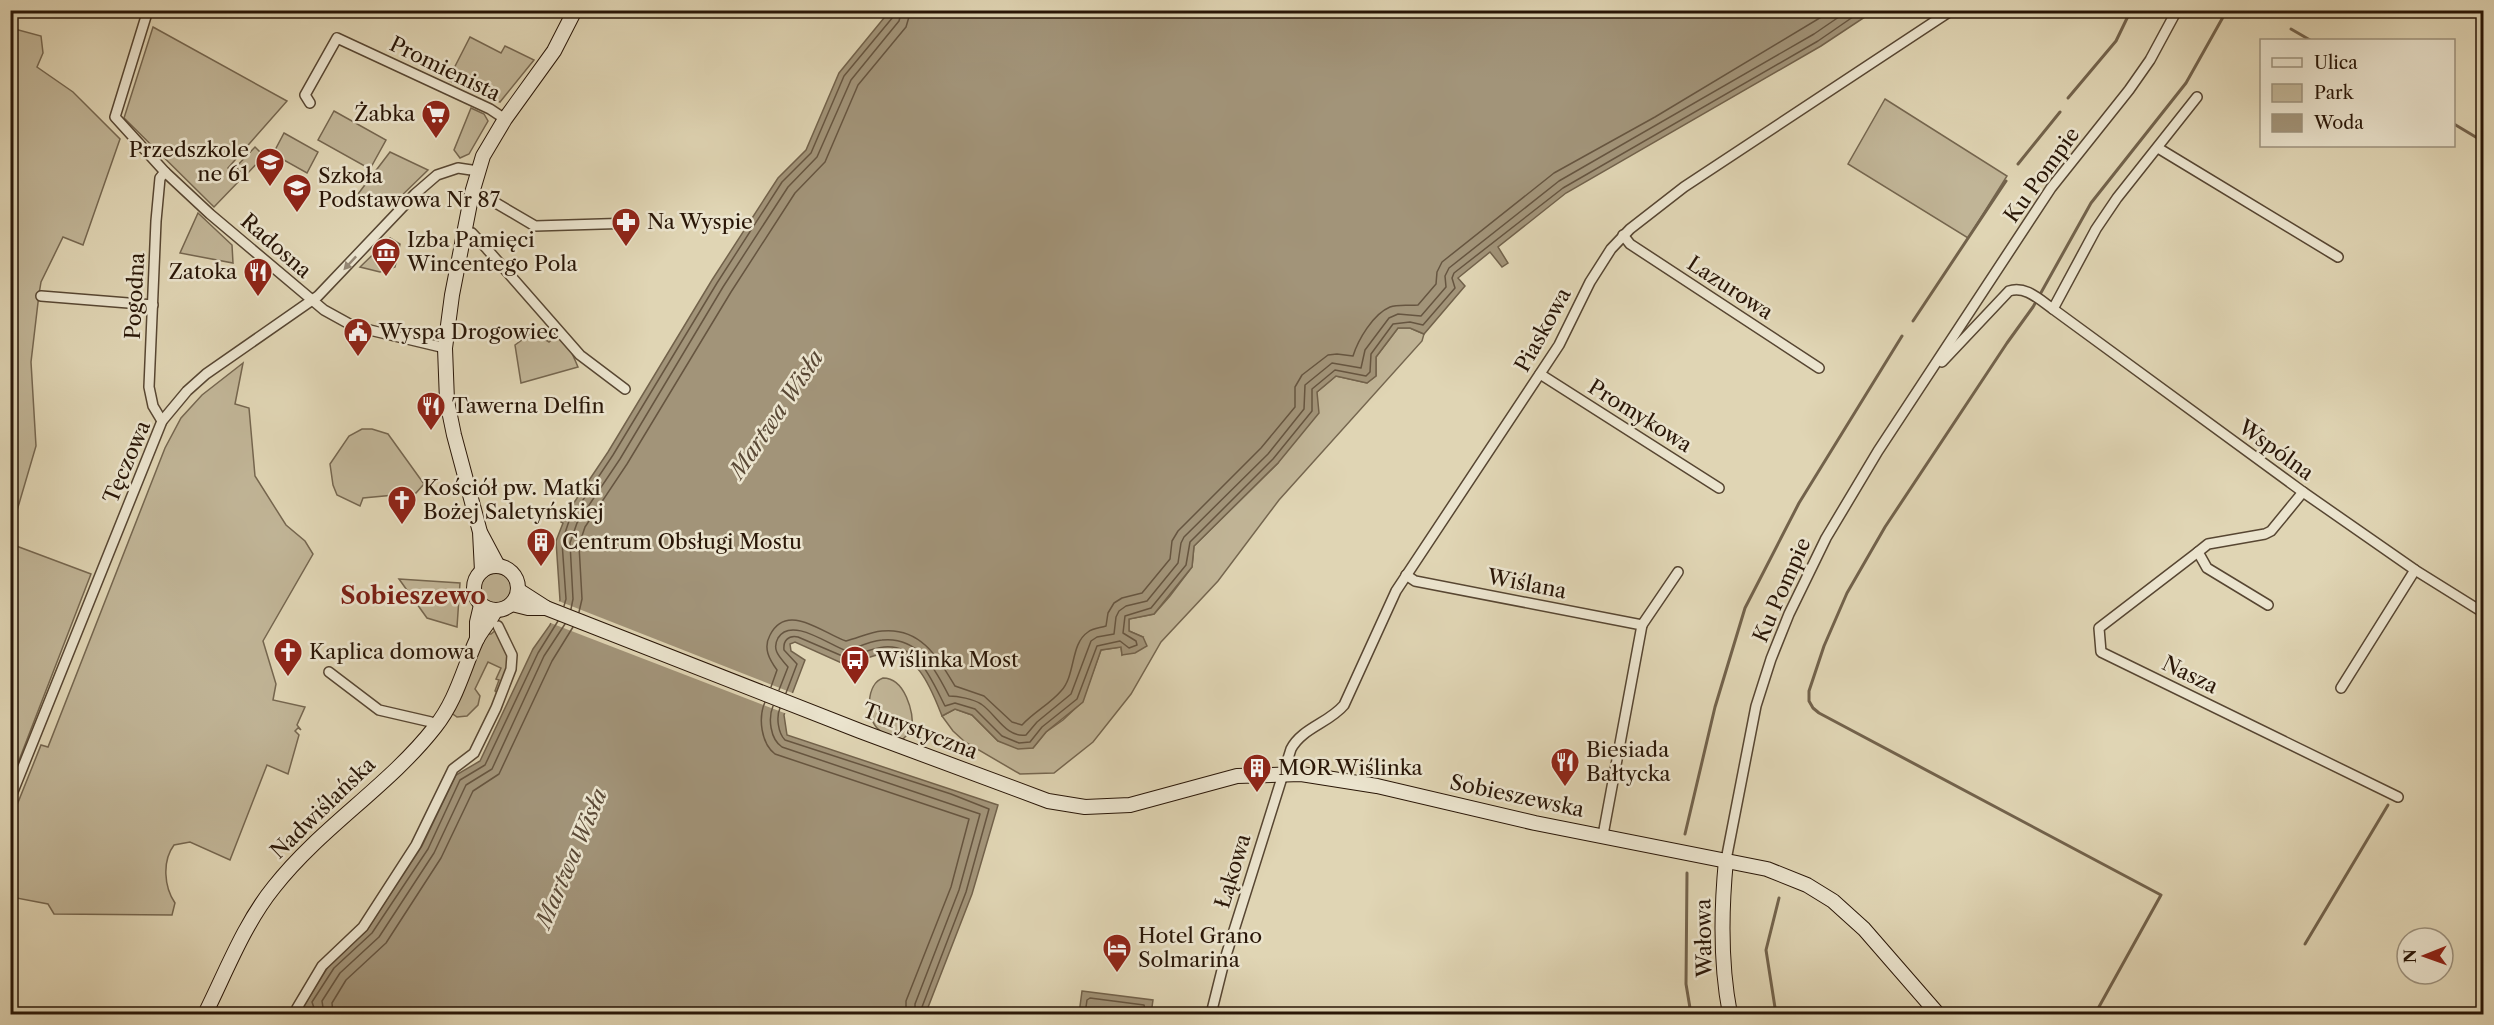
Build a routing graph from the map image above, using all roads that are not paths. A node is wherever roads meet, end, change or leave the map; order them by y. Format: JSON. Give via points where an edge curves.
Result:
{"nodes":[{"id":1,"x":148,"y":10,"type":"edge"},
{"id":2,"x":575,"y":10,"type":"edge"},
{"id":3,"x":1952,"y":10,"type":"edge"},
{"id":4,"x":2177,"y":10,"type":"edge"},
{"id":5,"x":2197,"y":97,"type":"dead end"},
{"id":6,"x":310,"y":103,"type":"dead end"},
{"id":7,"x":505,"y":119,"type":"junction"},
{"id":8,"x":2158,"y":148,"type":"junction"},
{"id":9,"x":478,"y":171,"type":"junction"},
{"id":10,"x":165,"y":172,"type":"junction"},
{"id":11,"x":472,"y":193,"type":"junction"},
{"id":12,"x":634,"y":224,"type":"dead end"},
{"id":13,"x":464,"y":232,"type":"junction"},
{"id":14,"x":1623,"y":235,"type":"junction"},
{"id":15,"x":2338,"y":257,"type":"dead end"},
{"id":16,"x":41,"y":296,"type":"dead end"},
{"id":17,"x":313,"y":301,"type":"junction"},
{"id":18,"x":153,"y":305,"type":"junction"},
{"id":19,"x":2050,"y":307,"type":"junction"},
{"id":20,"x":445,"y":348,"type":"junction"},
{"id":21,"x":1937,"y":361,"type":"junction"},
{"id":22,"x":1820,"y":368,"type":"dead end"},
{"id":23,"x":1540,"y":374,"type":"junction"},
{"id":24,"x":625,"y":389,"type":"dead end"},
{"id":25,"x":162,"y":421,"type":"junction"},
{"id":26,"x":1719,"y":488,"type":"dead end"},
{"id":27,"x":2302,"y":492,"type":"junction"},
{"id":28,"x":480,"y":532,"type":"junction"},
{"id":29,"x":2198,"y":552,"type":"junction"},
{"id":30,"x":498,"y":566,"type":"junction"},
{"id":31,"x":2415,"y":570,"type":"junction"},
{"id":32,"x":482,"y":571,"type":"junction"},
{"id":33,"x":1678,"y":572,"type":"dead end"},
{"id":34,"x":1406,"y":575,"type":"junction"},
{"id":35,"x":518,"y":590,"type":"junction"},
{"id":36,"x":512,"y":604,"type":"junction"},
{"id":37,"x":481,"y":605,"type":"junction"},
{"id":38,"x":2268,"y":605,"type":"dead end"},
{"id":39,"x":548,"y":609,"type":"junction"},
{"id":40,"x":495,"y":611,"type":"junction"},
{"id":41,"x":2484,"y":613,"type":"edge"},
{"id":42,"x":1642,"y":625,"type":"junction"},
{"id":43,"x":498,"y":626,"type":"dead end"},
{"id":44,"x":477,"y":639,"type":"junction"},
{"id":45,"x":328,"y":672,"type":"dead end"},
{"id":46,"x":2341,"y":688,"type":"dead end"},
{"id":47,"x":437,"y":725,"type":"junction"},
{"id":48,"x":1283,"y":774,"type":"junction"},
{"id":49,"x":1033,"y":797,"type":"joint"},
{"id":50,"x":2398,"y":797,"type":"dead end"},
{"id":51,"x":10,"y":799,"type":"edge"},
{"id":52,"x":1603,"y":835,"type":"junction"},
{"id":53,"x":1726,"y":860,"type":"junction"},
{"id":54,"x":206,"y":1014,"type":"edge"},
{"id":55,"x":296,"y":1014,"type":"edge"},
{"id":56,"x":1211,"y":1014,"type":"edge"},
{"id":57,"x":1730,"y":1014,"type":"edge"},
{"id":58,"x":1938,"y":1014,"type":"edge"}],
"edges":[{"from":1,"to":10,"type":"street","name":"Radosna","via":[[115,117]]},
{"from":2,"to":7,"type":"main road","via":[[554,51]]},
{"from":3,"to":14,"type":"street","name":"Piaskowa","via":[[1684,187]]},
{"from":4,"to":21,"type":"street","name":"Ku Pompie","via":[[2150,60],[2051,188]]},
{"from":5,"to":8,"type":"street"},
{"from":6,"to":7,"type":"street","name":"Promienista","via":[[305,95],[338,38]]},
{"from":7,"to":9,"type":"main road"},
{"from":8,"to":15,"type":"street"},
{"from":8,"to":19,"type":"street","via":[[2116,198]]},
{"from":9,"to":11,"type":"main road"},
{"from":9,"to":17,"type":"street","name":"Tęczowa","one_way":true,"via":[[458,168],[437,176]]},
{"from":10,"to":17,"type":"street","name":"Radosna"},
{"from":10,"to":18,"type":"street","name":"Pogodna","via":[[160,178]]},
{"from":11,"to":12,"type":"street","via":[[535,226]]},
{"from":11,"to":13,"type":"main road"},
{"from":13,"to":20,"type":"main road"},
{"from":13,"to":24,"type":"street","via":[[472,233],[580,355]]},
{"from":14,"to":22,"type":"street","name":"Lazurowa","via":[[1630,244]]},
{"from":14,"to":23,"type":"street","name":"Piaskowa","via":[[1590,282]]},
{"from":16,"to":18,"type":"street"},
{"from":17,"to":20,"type":"street","name":"Radosna","via":[[353,326]]},
{"from":17,"to":25,"type":"street","name":"Tęczowa","via":[[206,374]]},
{"from":18,"to":25,"type":"street","name":"Pogodna","via":[[148,387]]},
{"from":19,"to":21,"type":"street","name":"Ku Pompie","via":[[2029,292],[2015,288],[1942,362]]},
{"from":19,"to":27,"type":"street","name":"Wspólna"},
{"from":20,"to":28,"type":"main road","via":[[450,416]]},
{"from":21,"to":53,"type":"street","name":"Ku Pompie","via":[[1826,538],[1789,614],[1756,706]]},
{"from":23,"to":26,"type":"street","name":"Promykowa"},
{"from":23,"to":34,"type":"street","name":"Piaskowa"},
{"from":25,"to":51,"type":"street","name":"Tęczowa"},
{"from":27,"to":29,"type":"street","name":"Nasza","via":[[2271,531],[2208,544]]},
{"from":27,"to":31,"type":"street","name":"Wspólna"},
{"from":28,"to":30,"type":"main road"},
{"from":28,"to":32,"type":"main road"},
{"from":29,"to":38,"type":"street","via":[[2207,568]]},
{"from":29,"to":50,"type":"street","name":"Nasza","via":[[2098,628],[2101,652]]},
{"from":30,"to":32,"type":"main road"},
{"from":30,"to":35,"type":"main road","via":[[514,575]]},
{"from":31,"to":41,"type":"street","name":"Wspólna"},
{"from":31,"to":46,"type":"street"},
{"from":32,"to":37,"type":"main road","via":[[474,592]]},
{"from":33,"to":42,"type":"street"},
{"from":34,"to":42,"type":"street","name":"Wiślana","via":[[1415,581]]},
{"from":34,"to":48,"type":"street","name":"Piaskowa","via":[[1391,599],[1344,705],[1297,738]]},
{"from":35,"to":36,"type":"main road"},
{"from":35,"to":39,"type":"main road"},
{"from":36,"to":39,"type":"main road"},
{"from":36,"to":40,"type":"main road"},
{"from":37,"to":40,"type":"main road"},
{"from":37,"to":44,"type":"main road","name":"Nadwiślańska"},
{"from":39,"to":49,"type":"main road","name":"Turystyczna"},
{"from":40,"to":44,"type":"main road","name":"Nadwiślańska"},
{"from":42,"to":52,"type":"street"},
{"from":43,"to":55,"type":"street","via":[[512,656],[511,669],[474,753],[453,769],[416,845],[363,927],[322,966]]},
{"from":44,"to":47,"type":"main road","name":"Nadwiślańska","via":[[453,699]]},
{"from":45,"to":47,"type":"street","via":[[379,710]]},
{"from":47,"to":54,"type":"main road","name":"Nadwiślańska","via":[[273,888],[245,933]]},
{"from":48,"to":49,"type":"main road","name":"Sobieszewska","via":[[1221,779],[1155,800],[1119,806],[1072,806]]},
{"from":48,"to":52,"type":"main road","name":"Sobieszewska","via":[[1344,780]]},
{"from":48,"to":56,"type":"street","name":"Łąkowa"},
{"from":52,"to":53,"type":"main road","name":"Sobieszewska"},
{"from":53,"to":57,"type":"main road","name":"Wałowa","via":[[1723,954]]},
{"from":53,"to":58,"type":"main road","name":"Sobieszewska","via":[[1788,876],[1833,901],[1864,929]]}]}
